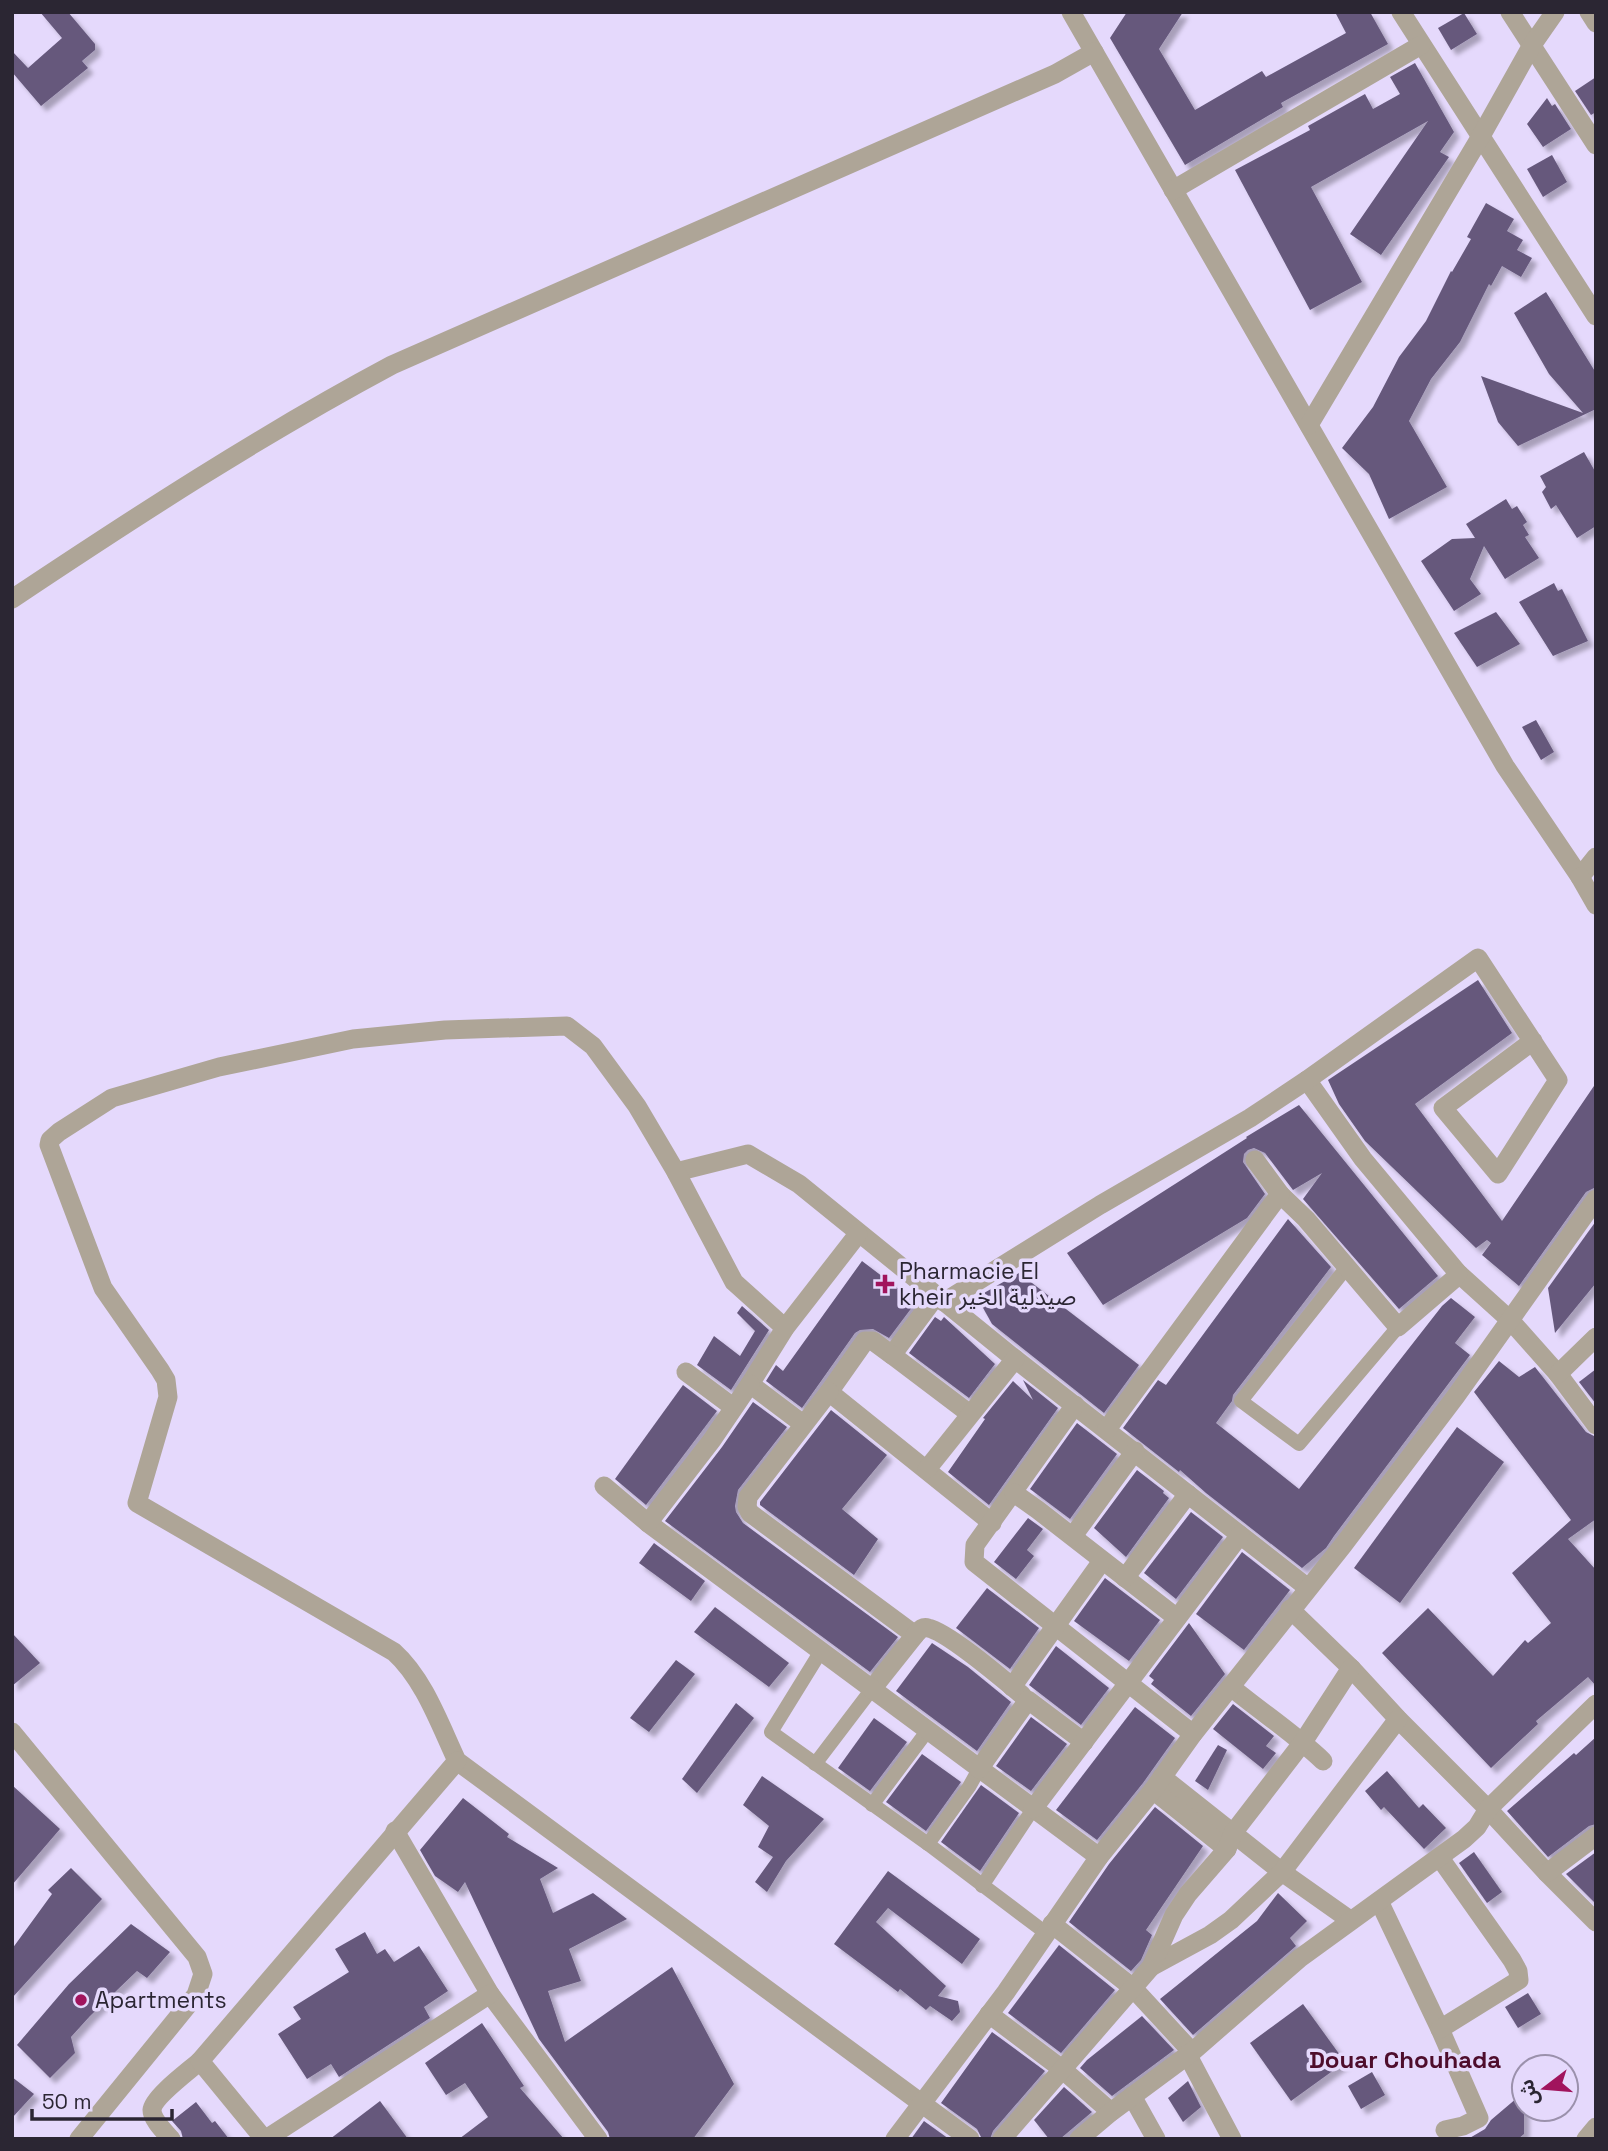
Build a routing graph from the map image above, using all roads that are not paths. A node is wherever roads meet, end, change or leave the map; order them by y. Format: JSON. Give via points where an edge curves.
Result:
{"nodes":[{"id":1,"x":1401,"y":12,"type":"edge"},
{"id":2,"x":1510,"y":12,"type":"edge"},
{"id":3,"x":1555,"y":12,"type":"edge"},
{"id":4,"x":1589,"y":12,"type":"edge"},
{"id":5,"x":1074,"y":14,"type":"edge"},
{"id":6,"x":1596,"y":23,"type":"edge"},
{"id":7,"x":1421,"y":45,"type":"junction"},
{"id":8,"x":1532,"y":45,"type":"junction"},
{"id":9,"x":1094,"y":52,"type":"junction"},
{"id":10,"x":1481,"y":136,"type":"junction"},
{"id":11,"x":1596,"y":145,"type":"edge"},
{"id":12,"x":1173,"y":190,"type":"junction"},
{"id":13,"x":1596,"y":316,"type":"edge"},
{"id":14,"x":1309,"y":425,"type":"junction"},
{"id":15,"x":12,"y":599,"type":"edge"},
{"id":16,"x":1596,"y":857,"type":"edge"},
{"id":17,"x":1580,"y":877,"type":"junction"},
{"id":18,"x":1596,"y":905,"type":"edge"},
{"id":19,"x":1533,"y":1041,"type":"junction"},
{"id":20,"x":1307,"y":1080,"type":"junction"},
{"id":21,"x":1255,"y":1160,"type":"dead end"},
{"id":22,"x":676,"y":1172,"type":"junction"},
{"id":23,"x":1280,"y":1194,"type":"junction"},
{"id":24,"x":1596,"y":1199,"type":"edge"},
{"id":25,"x":858,"y":1234,"type":"junction"},
{"id":26,"x":1347,"y":1267,"type":"junction"},
{"id":27,"x":1458,"y":1273,"type":"junction"},
{"id":28,"x":940,"y":1299,"type":"junction"},
{"id":29,"x":1510,"y":1320,"type":"junction"},
{"id":30,"x":1398,"y":1327,"type":"junction"},
{"id":31,"x":785,"y":1328,"type":"junction"},
{"id":32,"x":1596,"y":1337,"type":"edge"},
{"id":33,"x":892,"y":1356,"type":"junction"},
{"id":34,"x":1015,"y":1359,"type":"junction"},
{"id":35,"x":686,"y":1373,"type":"dead end"},
{"id":36,"x":1558,"y":1374,"type":"junction"},
{"id":37,"x":750,"y":1384,"type":"junction"},
{"id":38,"x":829,"y":1392,"type":"junction"},
{"id":39,"x":1075,"y":1405,"type":"junction"},
{"id":40,"x":733,"y":1407,"type":"junction"},
{"id":41,"x":970,"y":1415,"type":"junction"},
{"id":42,"x":803,"y":1424,"type":"junction"},
{"id":43,"x":1596,"y":1425,"type":"edge"},
{"id":44,"x":1107,"y":1429,"type":"junction"},
{"id":45,"x":1135,"y":1451,"type":"junction"},
{"id":46,"x":927,"y":1469,"type":"junction"},
{"id":47,"x":604,"y":1486,"type":"dead end"},
{"id":48,"x":1014,"y":1493,"type":"junction"},
{"id":49,"x":1188,"y":1494,"type":"junction"},
{"id":50,"x":648,"y":1523,"type":"junction"},
{"id":51,"x":992,"y":1523,"type":"junction"},
{"id":52,"x":1240,"y":1535,"type":"junction"},
{"id":53,"x":1073,"y":1536,"type":"junction"},
{"id":54,"x":1102,"y":1561,"type":"junction"},
{"id":55,"x":1125,"y":1578,"type":"junction"},
{"id":56,"x":1308,"y":1588,"type":"junction"},
{"id":57,"x":1290,"y":1609,"type":"junction"},
{"id":58,"x":1177,"y":1618,"type":"junction"},
{"id":59,"x":1056,"y":1626,"type":"junction"},
{"id":60,"x":915,"y":1635,"type":"junction"},
{"id":61,"x":821,"y":1651,"type":"junction"},
{"id":62,"x":1351,"y":1668,"type":"junction"},
{"id":63,"x":1129,"y":1684,"type":"junction"},
{"id":64,"x":1012,"y":1687,"type":"junction"},
{"id":65,"x":1231,"y":1687,"type":"junction"},
{"id":66,"x":872,"y":1689,"type":"junction"},
{"id":67,"x":1028,"y":1700,"type":"junction"},
{"id":68,"x":1596,"y":1704,"type":"edge"},
{"id":69,"x":1398,"y":1719,"type":"junction"},
{"id":70,"x":928,"y":1730,"type":"junction"},
{"id":71,"x":12,"y":1732,"type":"edge"},
{"id":72,"x":1193,"y":1734,"type":"junction"},
{"id":73,"x":1084,"y":1742,"type":"junction"},
{"id":74,"x":1303,"y":1742,"type":"junction"},
{"id":75,"x":457,"y":1761,"type":"junction"},
{"id":76,"x":1323,"y":1761,"type":"dead end"},
{"id":77,"x":815,"y":1764,"type":"junction"},
{"id":78,"x":979,"y":1769,"type":"junction"},
{"id":79,"x":1158,"y":1783,"type":"junction"},
{"id":80,"x":872,"y":1805,"type":"junction"},
{"id":81,"x":1033,"y":1809,"type":"junction"},
{"id":82,"x":1488,"y":1809,"type":"junction"},
{"id":83,"x":395,"y":1831,"type":"junction"},
{"id":84,"x":1596,"y":1836,"type":"edge"},
{"id":85,"x":1230,"y":1841,"type":"junction"},
{"id":86,"x":928,"y":1844,"type":"junction"},
{"id":87,"x":1098,"y":1857,"type":"junction"},
{"id":88,"x":1440,"y":1858,"type":"junction"},
{"id":89,"x":1282,"y":1872,"type":"junction"},
{"id":90,"x":1547,"y":1873,"type":"junction"},
{"id":91,"x":982,"y":1886,"type":"junction"},
{"id":92,"x":1379,"y":1901,"type":"junction"},
{"id":93,"x":1350,"y":1920,"type":"junction"},
{"id":94,"x":1596,"y":1923,"type":"edge"},
{"id":95,"x":1049,"y":1929,"type":"junction"},
{"id":96,"x":1151,"y":1967,"type":"junction"},
{"id":97,"x":1133,"y":1988,"type":"junction"},
{"id":98,"x":490,"y":1994,"type":"junction"},
{"id":99,"x":989,"y":2014,"type":"junction"},
{"id":100,"x":1440,"y":2029,"type":"junction"},
{"id":101,"x":1189,"y":2053,"type":"junction"},
{"id":102,"x":200,"y":2061,"type":"junction"},
{"id":103,"x":1062,"y":2069,"type":"junction"},
{"id":104,"x":1132,"y":2096,"type":"junction"},
{"id":105,"x":920,"y":2103,"type":"junction"},
{"id":106,"x":1111,"y":2112,"type":"junction"},
{"id":107,"x":1596,"y":2127,"type":"edge"},
{"id":108,"x":1445,"y":2130,"type":"dead end"},
{"id":109,"x":79,"y":2139,"type":"edge"},
{"id":110,"x":171,"y":2139,"type":"edge"},
{"id":111,"x":265,"y":2139,"type":"edge"},
{"id":112,"x":598,"y":2139,"type":"edge"},
{"id":113,"x":895,"y":2139,"type":"edge"},
{"id":114,"x":970,"y":2139,"type":"edge"},
{"id":115,"x":1002,"y":2139,"type":"edge"},
{"id":116,"x":1079,"y":2139,"type":"edge"},
{"id":117,"x":1156,"y":2139,"type":"edge"},
{"id":118,"x":1232,"y":2139,"type":"edge"},
{"id":119,"x":1586,"y":2139,"type":"edge"}],
"edges":[{"from":1,"to":7,"type":"street"},
{"from":2,"to":8,"type":"street"},
{"from":3,"to":8,"type":"street"},
{"from":4,"to":6,"type":"street"},
{"from":5,"to":9,"type":"street"},
{"from":7,"to":10,"type":"street"},
{"from":7,"to":12,"type":"street"},
{"from":8,"to":10,"type":"street"},
{"from":8,"to":11,"type":"street"},
{"from":9,"to":12,"type":"street"},
{"from":9,"to":15,"type":"street","via":[[1055,75],[392,365],[326,401]]},
{"from":10,"to":13,"type":"street"},
{"from":10,"to":14,"type":"street"},
{"from":12,"to":14,"type":"street"},
{"from":14,"to":17,"type":"street","via":[[1505,766]]},
{"from":16,"to":17,"type":"street"},
{"from":17,"to":18,"type":"street"},
{"from":19,"to":19,"type":"street","via":[[1558,1080],[1498,1174],[1443,1108]]},
{"from":19,"to":20,"type":"street","via":[[1478,957]]},
{"from":20,"to":27,"type":"street","via":[[1363,1159]]},
{"from":20,"to":28,"type":"street"},
{"from":21,"to":23,"type":"street"},
{"from":22,"to":25,"type":"street","via":[[748,1154],[799,1184]]},
{"from":22,"to":31,"type":"street","via":[[734,1282]]},
{"from":22,"to":75,"type":"street","via":[[637,1106],[593,1046],[567,1026],[353,1039],[219,1067],[113,1098],[50,1140],[50,1151],[103,1288],[168,1388],[167,1406],[137,1503],[394,1652],[416,1677]]},
{"from":23,"to":26,"type":"street"},
{"from":23,"to":44,"type":"street"},
{"from":24,"to":29,"type":"street"},
{"from":25,"to":28,"type":"street"},
{"from":25,"to":31,"type":"street"},
{"from":26,"to":30,"type":"street"},
{"from":26,"to":30,"type":"street","via":[[1241,1401],[1299,1444]]},
{"from":27,"to":29,"type":"street"},
{"from":27,"to":30,"type":"street"},
{"from":28,"to":33,"type":"street"},
{"from":28,"to":34,"type":"street"},
{"from":29,"to":36,"type":"street"},
{"from":29,"to":56,"type":"street"},
{"from":31,"to":37,"type":"street"},
{"from":32,"to":36,"type":"street"},
{"from":33,"to":38,"type":"street","via":[[873,1341],[865,1341]]},
{"from":33,"to":41,"type":"street"},
{"from":34,"to":39,"type":"street"},
{"from":34,"to":41,"type":"street"},
{"from":35,"to":40,"type":"street"},
{"from":36,"to":43,"type":"street"},
{"from":37,"to":40,"type":"street"},
{"from":37,"to":42,"type":"street"},
{"from":38,"to":42,"type":"street"},
{"from":38,"to":46,"type":"street"},
{"from":39,"to":44,"type":"street"},
{"from":39,"to":48,"type":"street"},
{"from":40,"to":50,"type":"street"},
{"from":41,"to":46,"type":"street"},
{"from":42,"to":60,"type":"street","via":[[748,1497],[748,1510]]},
{"from":44,"to":45,"type":"street"},
{"from":45,"to":49,"type":"street"},
{"from":45,"to":53,"type":"street"},
{"from":46,"to":51,"type":"street"},
{"from":47,"to":50,"type":"street"},
{"from":48,"to":51,"type":"street"},
{"from":48,"to":53,"type":"street"},
{"from":49,"to":52,"type":"street"},
{"from":49,"to":55,"type":"street"},
{"from":50,"to":61,"type":"street"},
{"from":51,"to":59,"type":"street","via":[[975,1545],[974,1562]]},
{"from":52,"to":56,"type":"street"},
{"from":52,"to":58,"type":"street"},
{"from":53,"to":54,"type":"street"},
{"from":54,"to":55,"type":"street"},
{"from":54,"to":59,"type":"street"},
{"from":55,"to":58,"type":"street"},
{"from":56,"to":57,"type":"street"},
{"from":57,"to":62,"type":"street"},
{"from":57,"to":65,"type":"street"},
{"from":58,"to":63,"type":"street"},
{"from":59,"to":63,"type":"street"},
{"from":59,"to":64,"type":"street"},
{"from":60,"to":64,"type":"street","via":[[925,1628],[943,1634]]},
{"from":60,"to":66,"type":"street"},
{"from":61,"to":66,"type":"street"},
{"from":61,"to":77,"type":"street","via":[[771,1732]]},
{"from":62,"to":69,"type":"street"},
{"from":62,"to":74,"type":"street"},
{"from":63,"to":72,"type":"street"},
{"from":63,"to":73,"type":"street"},
{"from":64,"to":67,"type":"street"},
{"from":65,"to":72,"type":"street"},
{"from":65,"to":74,"type":"street"},
{"from":66,"to":70,"type":"street"},
{"from":66,"to":77,"type":"street"},
{"from":67,"to":73,"type":"street"},
{"from":67,"to":78,"type":"street"},
{"from":68,"to":82,"type":"street"},
{"from":69,"to":82,"type":"street"},
{"from":69,"to":89,"type":"street"},
{"from":70,"to":78,"type":"street"},
{"from":70,"to":80,"type":"street"},
{"from":71,"to":109,"type":"street","via":[[197,1957],[203,1974],[196,1995]]},
{"from":72,"to":79,"type":"street"},
{"from":73,"to":81,"type":"street"},
{"from":74,"to":76,"type":"street"},
{"from":74,"to":85,"type":"street"},
{"from":75,"to":83,"type":"street"},
{"from":75,"to":105,"type":"street"},
{"from":77,"to":80,"type":"street"},
{"from":78,"to":81,"type":"street"},
{"from":78,"to":86,"type":"street"},
{"from":79,"to":85,"type":"street"},
{"from":79,"to":87,"type":"street"},
{"from":80,"to":86,"type":"street"},
{"from":81,"to":87,"type":"street"},
{"from":81,"to":91,"type":"street"},
{"from":82,"to":88,"type":"street","via":[[1477,1826]]},
{"from":82,"to":90,"type":"street"},
{"from":83,"to":98,"type":"street"},
{"from":83,"to":102,"type":"street"},
{"from":84,"to":90,"type":"street"},
{"from":85,"to":89,"type":"street"},
{"from":85,"to":96,"type":"street","via":[[1180,1905]]},
{"from":86,"to":91,"type":"street"},
{"from":87,"to":95,"type":"street"},
{"from":88,"to":92,"type":"street"},
{"from":88,"to":100,"type":"street","via":[[1512,1960],[1519,1980]]},
{"from":89,"to":93,"type":"street"},
{"from":89,"to":96,"type":"street","via":[[1231,1920]]},
{"from":90,"to":94,"type":"street"},
{"from":91,"to":95,"type":"street"},
{"from":92,"to":93,"type":"street"},
{"from":92,"to":100,"type":"street"},
{"from":93,"to":101,"type":"street"},
{"from":95,"to":97,"type":"street"},
{"from":95,"to":99,"type":"street"},
{"from":96,"to":97,"type":"street"},
{"from":97,"to":101,"type":"street"},
{"from":97,"to":103,"type":"street"},
{"from":98,"to":111,"type":"street"},
{"from":98,"to":112,"type":"street"},
{"from":99,"to":103,"type":"street"},
{"from":99,"to":105,"type":"street"},
{"from":100,"to":108,"type":"street","via":[[1479,2118]]},
{"from":101,"to":104,"type":"street"},
{"from":101,"to":118,"type":"street"},
{"from":102,"to":110,"type":"street","via":[[152,2109]]},
{"from":102,"to":111,"type":"street"},
{"from":103,"to":106,"type":"street"},
{"from":103,"to":115,"type":"street"},
{"from":104,"to":106,"type":"street"},
{"from":104,"to":117,"type":"street"},
{"from":105,"to":113,"type":"street"},
{"from":105,"to":114,"type":"street"},
{"from":106,"to":116,"type":"street"},
{"from":107,"to":119,"type":"street"}]}
